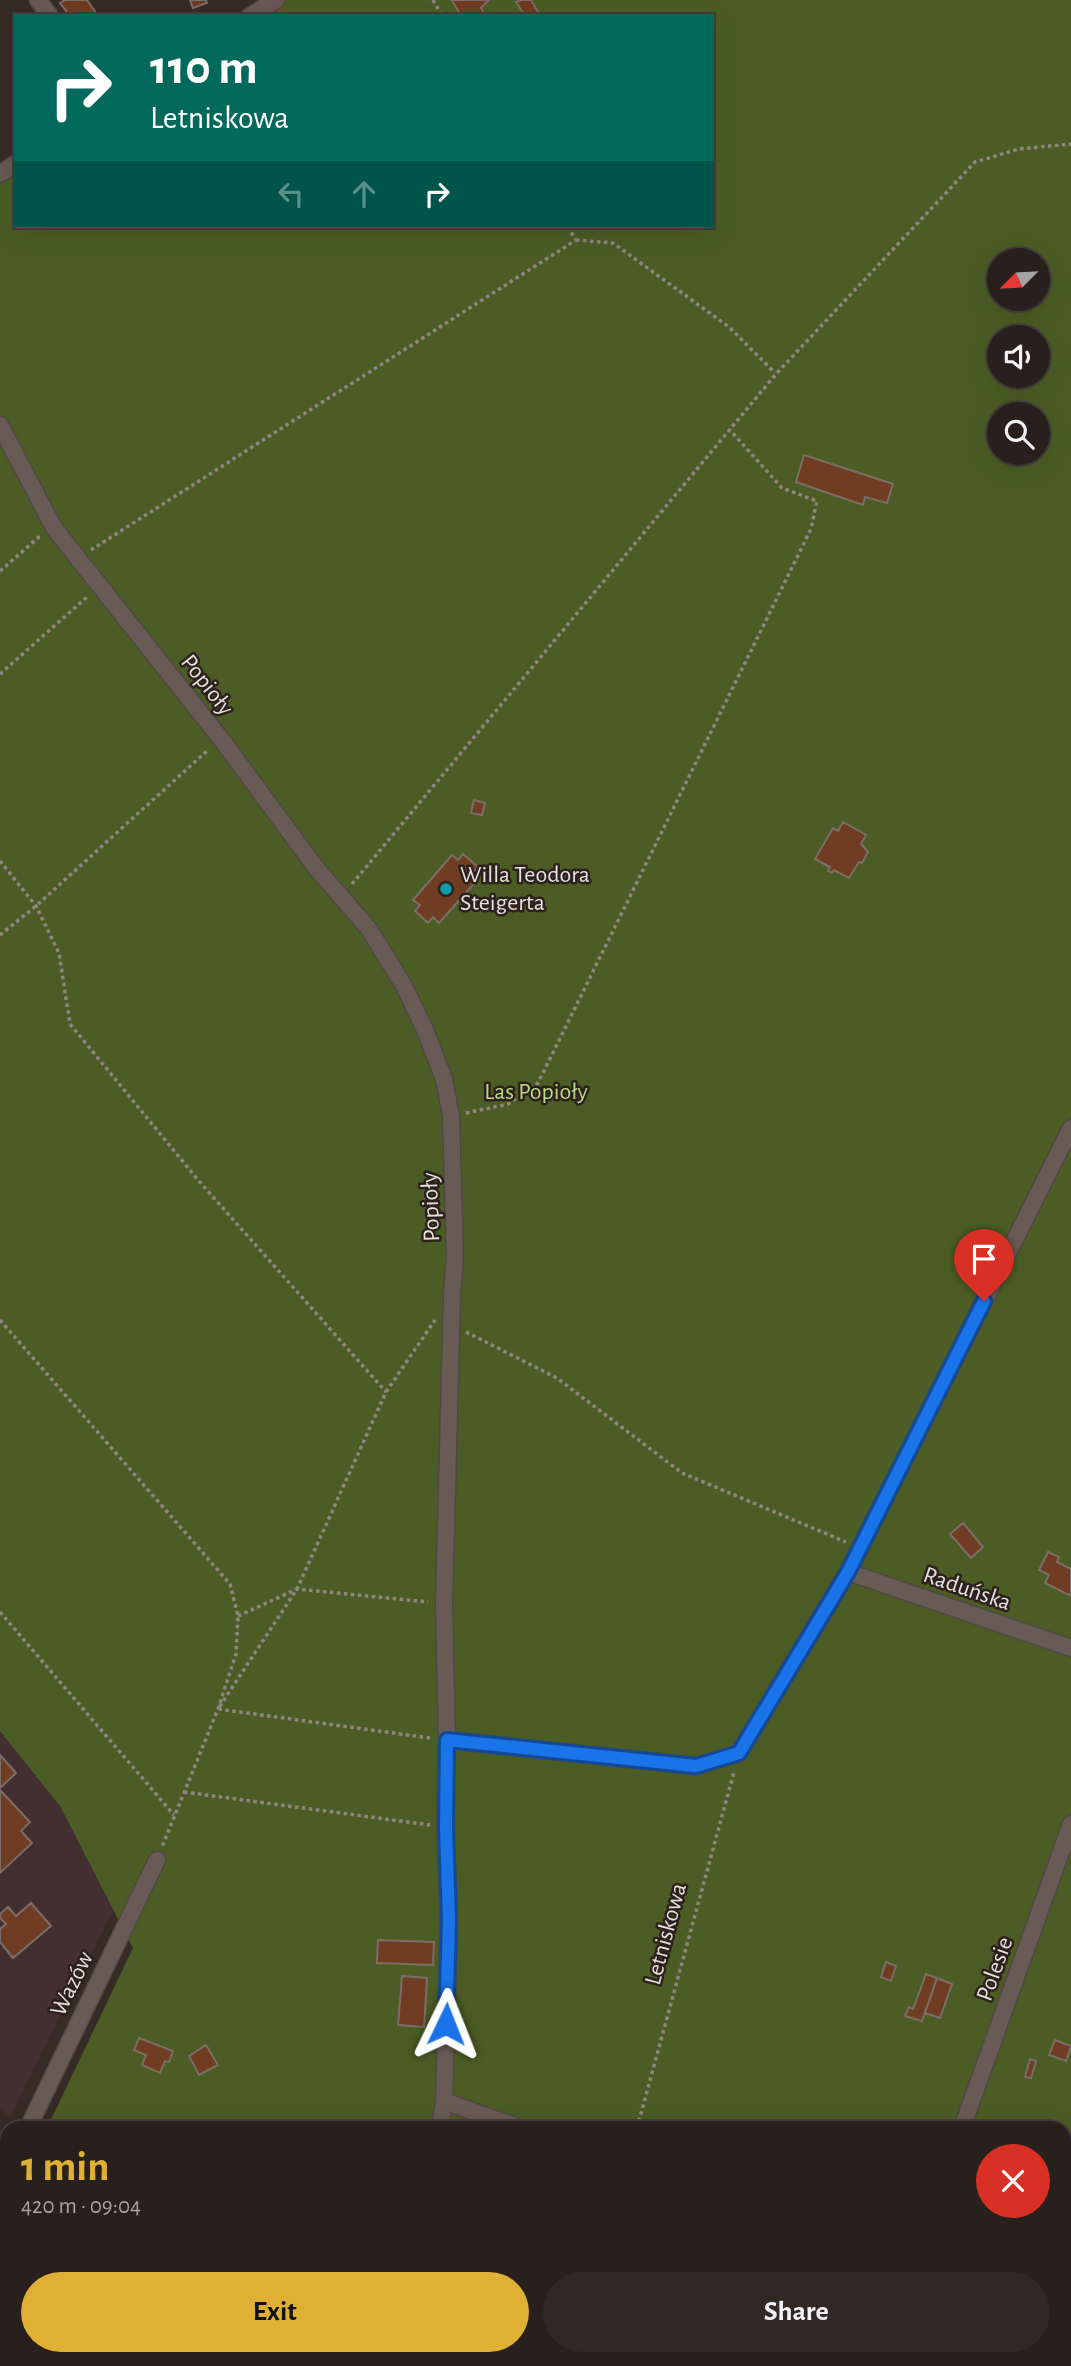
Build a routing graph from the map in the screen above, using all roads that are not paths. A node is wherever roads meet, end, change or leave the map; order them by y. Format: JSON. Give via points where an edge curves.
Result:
{"nodes":[{"id":1,"x":276,"y":0,"type":"edge"},
{"id":2,"x":253,"y":14,"type":"edge"},
{"id":3,"x":0,"y":425,"type":"edge"},
{"id":4,"x":1071,"y":1128,"type":"edge"},
{"id":5,"x":848,"y":1572,"type":"junction"},
{"id":6,"x":1071,"y":1648,"type":"edge"},
{"id":7,"x":447,"y":1740,"type":"junction"},
{"id":8,"x":1071,"y":1824,"type":"edge"},
{"id":9,"x":157,"y":1860,"type":"road end"},
{"id":10,"x":444,"y":2101,"type":"junction"},
{"id":11,"x":31,"y":2121,"type":"edge"},
{"id":12,"x":441,"y":2121,"type":"edge"},
{"id":13,"x":500,"y":2121,"type":"edge"},
{"id":14,"x":965,"y":2121,"type":"edge"}],
"edges":[{"from":1,"to":2,"type":"street"},
{"from":3,"to":7,"type":"street","name":"Popioły","via":[[54,528],[307,856],[377,939],[414,1006],[444,1079],[451,1116],[455,1257],[444,1604]]},
{"from":4,"to":5,"type":"street"},
{"from":5,"to":6,"type":"street","name":"Raduńska"},
{"from":5,"to":7,"type":"street","via":[[739,1753],[696,1766]]},
{"from":7,"to":10,"type":"street","name":"Popioły","via":[[449,1921]]},
{"from":8,"to":14,"type":"street","name":"Polesie"},
{"from":9,"to":11,"type":"street","name":"Wazów"},
{"from":10,"to":12,"type":"street","name":"Popioły"},
{"from":10,"to":13,"type":"street"}]}
